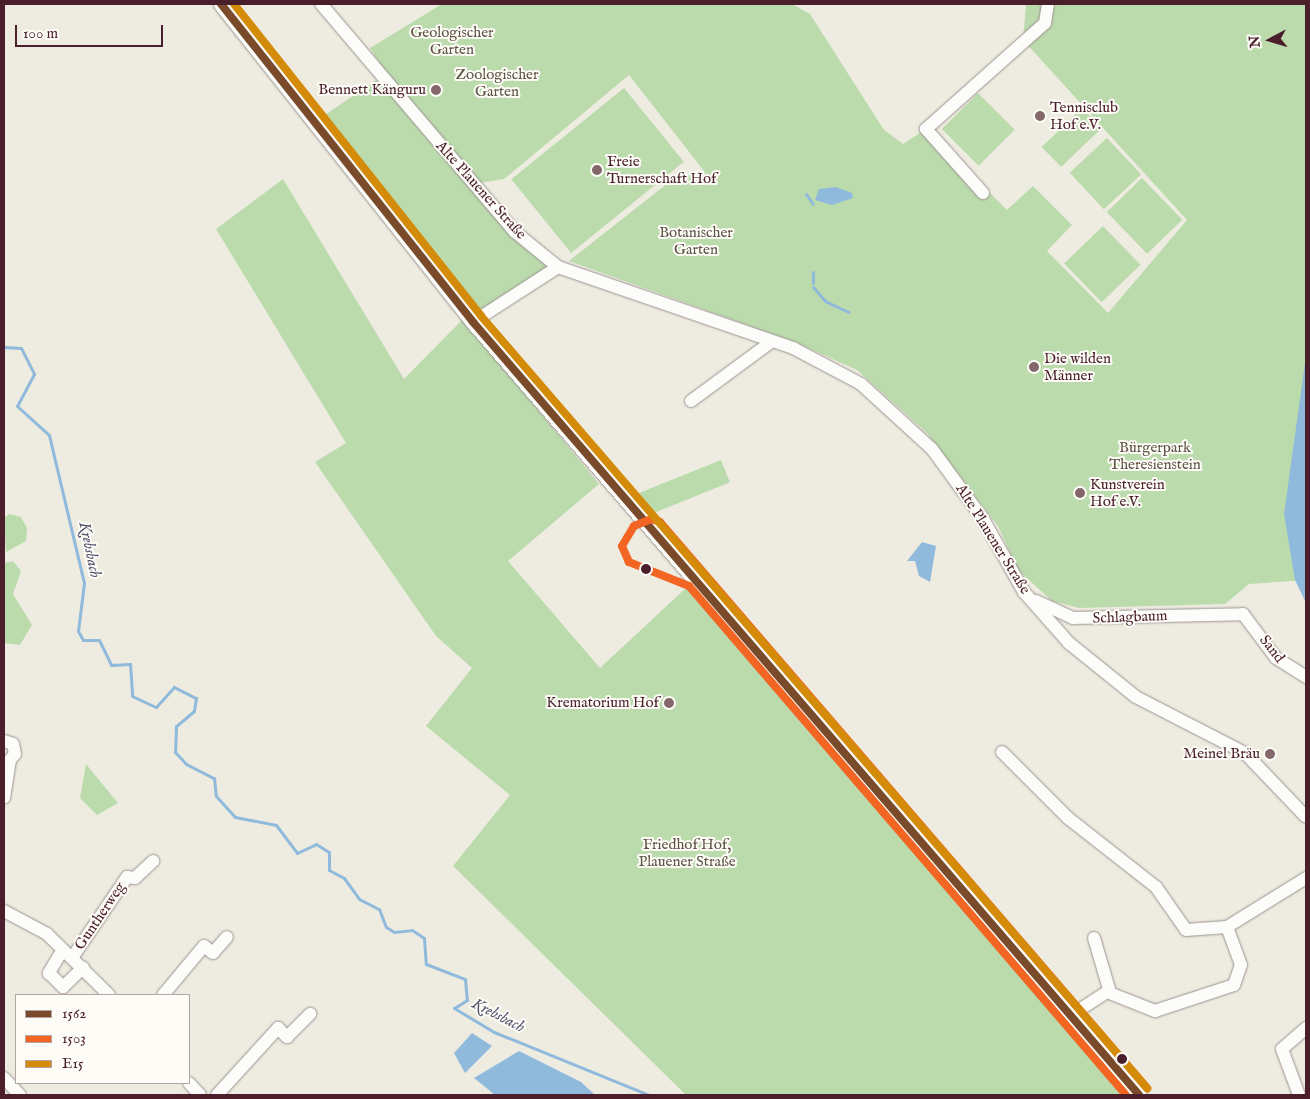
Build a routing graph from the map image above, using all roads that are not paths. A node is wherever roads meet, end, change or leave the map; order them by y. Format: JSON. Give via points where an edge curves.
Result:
{"nodes":[{"id":1,"x":221,"y":4,"type":"edge"},
{"id":2,"x":321,"y":4,"type":"edge"},
{"id":3,"x":1048,"y":4,"type":"edge"},
{"id":4,"x":983,"y":193,"type":"dead end"},
{"id":5,"x":558,"y":267,"type":"junction"},
{"id":6,"x":473,"y":322,"type":"junction"},
{"id":7,"x":771,"y":342,"type":"junction"},
{"id":8,"x":691,"y":401,"type":"dead end"},
{"id":9,"x":1024,"y":592,"type":"junction"},
{"id":10,"x":1243,"y":614,"type":"joint"},
{"id":11,"x":1306,"y":677,"type":"edge"},
{"id":12,"x":4,"y":741,"type":"edge"},
{"id":13,"x":1002,"y":752,"type":"dead end"},
{"id":14,"x":7,"y":759,"type":"edge"},
{"id":15,"x":4,"y":798,"type":"edge"},
{"id":16,"x":1306,"y":817,"type":"edge"},
{"id":17,"x":153,"y":861,"type":"dead end"},
{"id":18,"x":1306,"y":878,"type":"edge"},
{"id":19,"x":4,"y":911,"type":"edge"},
{"id":20,"x":1227,"y":927,"type":"junction"},
{"id":21,"x":227,"y":936,"type":"dead end"},
{"id":22,"x":1094,"y":938,"type":"dead end"},
{"id":23,"x":67,"y":954,"type":"junction"},
{"id":24,"x":83,"y":968,"type":"junction"},
{"id":25,"x":1110,"y":992,"type":"junction"},
{"id":26,"x":108,"y":994,"type":"edge"},
{"id":27,"x":165,"y":994,"type":"edge"},
{"id":28,"x":310,"y":1014,"type":"dead end"},
{"id":29,"x":1070,"y":1016,"type":"junction"},
{"id":30,"x":1306,"y":1028,"type":"edge"},
{"id":31,"x":4,"y":1078,"type":"edge"},
{"id":32,"x":189,"y":1084,"type":"edge"},
{"id":33,"x":20,"y":1095,"type":"edge"},
{"id":34,"x":200,"y":1095,"type":"edge"},
{"id":35,"x":217,"y":1095,"type":"edge"},
{"id":36,"x":1139,"y":1095,"type":"edge"},
{"id":37,"x":1299,"y":1095,"type":"edge"}],
"edges":[{"from":1,"to":6,"type":"main road"},
{"from":2,"to":5,"type":"street","name":"Alte Plauener Straße","via":[[515,232]]},
{"from":3,"to":4,"type":"street","via":[[1045,23],[926,129]]},
{"from":5,"to":6,"type":"street"},
{"from":5,"to":7,"type":"street","name":"Alte Plauener Straße"},
{"from":6,"to":29,"type":"main road"},
{"from":7,"to":8,"type":"street"},
{"from":7,"to":9,"type":"street","name":"Alte Plauener Straße","via":[[834,366],[855,379],[932,449],[983,518]]},
{"from":9,"to":10,"type":"street","name":"Schlagbaum","via":[[1040,605],[1073,618]]},
{"from":9,"to":16,"type":"street","name":"Alte Plauener Straße","via":[[1069,644],[1107,676],[1136,697],[1245,753]]},
{"from":10,"to":11,"type":"street","name":"Sand","via":[[1276,658]]},
{"from":12,"to":14,"type":"street","via":[[13,744],[15,754]]},
{"from":13,"to":20,"type":"street","via":[[1068,818],[1156,888],[1179,925],[1193,932]]},
{"from":14,"to":15,"type":"street"},
{"from":17,"to":23,"type":"street","name":"Guntherweg","via":[[135,878],[127,877]]},
{"from":18,"to":20,"type":"street"},
{"from":19,"to":23,"type":"street","via":[[28,920]]},
{"from":20,"to":25,"type":"street","via":[[1241,965],[1234,985],[1154,1011]]},
{"from":21,"to":27,"type":"street","via":[[213,953],[204,946]]},
{"from":22,"to":25,"type":"street"},
{"from":23,"to":24,"type":"street"},
{"from":23,"to":24,"type":"street","via":[[49,973],[64,987]]},
{"from":24,"to":26,"type":"street"},
{"from":25,"to":29,"type":"street"},
{"from":28,"to":35,"type":"street","via":[[287,1037],[278,1028]]},
{"from":29,"to":36,"type":"main road"},
{"from":30,"to":37,"type":"street","via":[[1282,1049]]},
{"from":31,"to":33,"type":"street"},
{"from":32,"to":34,"type":"street"}]}
